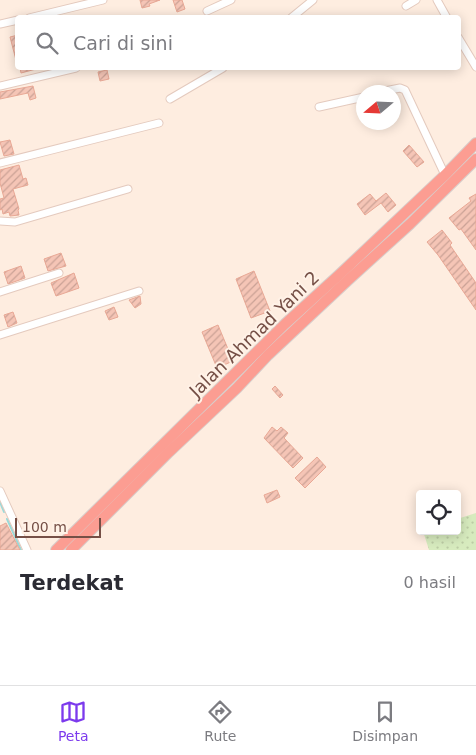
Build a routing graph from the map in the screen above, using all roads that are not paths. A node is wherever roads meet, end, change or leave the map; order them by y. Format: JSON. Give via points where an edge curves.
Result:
{"nodes":[{"id":1,"x":103,"y":0,"type":"edge"},
{"id":2,"x":231,"y":0,"type":"edge"},
{"id":3,"x":313,"y":0,"type":"edge"},
{"id":4,"x":416,"y":0,"type":"edge"},
{"id":5,"x":437,"y":0,"type":"edge"},
{"id":6,"x":90,"y":1,"type":"edge"},
{"id":7,"x":406,"y":6,"type":"dead end"},
{"id":8,"x":207,"y":11,"type":"dead end"},
{"id":9,"x":40,"y":15,"type":"edge"},
{"id":10,"x":295,"y":15,"type":"edge"},
{"id":11,"x":446,"y":15,"type":"edge"},
{"id":12,"x":15,"y":21,"type":"edge"},
{"id":13,"x":0,"y":24,"type":"edge"},
{"id":14,"x":461,"y":42,"type":"edge"},
{"id":15,"x":476,"y":67,"type":"edge"},
{"id":16,"x":68,"y":70,"type":"edge"},
{"id":17,"x":220,"y":70,"type":"edge"},
{"id":18,"x":0,"y":86,"type":"edge"},
{"id":19,"x":401,"y":88,"type":"edge"},
{"id":20,"x":356,"y":98,"type":"edge"},
{"id":21,"x":170,"y":99,"type":"dead end"},
{"id":22,"x":319,"y":107,"type":"dead end"},
{"id":23,"x":159,"y":123,"type":"dead end"},
{"id":24,"x":476,"y":143,"type":"edge"},
{"id":25,"x":476,"y":158,"type":"edge"},
{"id":26,"x":0,"y":163,"type":"edge"},
{"id":27,"x":445,"y":175,"type":"junction"},
{"id":28,"x":128,"y":189,"type":"dead end"},
{"id":29,"x":0,"y":221,"type":"edge"},
{"id":30,"x":59,"y":273,"type":"dead end"},
{"id":31,"x":139,"y":291,"type":"dead end"},
{"id":32,"x":0,"y":292,"type":"edge"},
{"id":33,"x":0,"y":335,"type":"edge"},
{"id":34,"x":0,"y":491,"type":"edge"},
{"id":35,"x":104,"y":510,"type":"junction"},
{"id":36,"x":27,"y":550,"type":"edge"},
{"id":37,"x":56,"y":550,"type":"edge"},
{"id":38,"x":71,"y":550,"type":"edge"}],
"edges":[{"from":1,"to":6,"type":"street"},
{"from":2,"to":8,"type":"street"},
{"from":3,"to":10,"type":"street"},
{"from":4,"to":7,"type":"street"},
{"from":5,"to":11,"type":"street"},
{"from":6,"to":9,"type":"street"},
{"from":12,"to":13,"type":"street"},
{"from":14,"to":15,"type":"street"},
{"from":16,"to":18,"type":"street"},
{"from":17,"to":21,"type":"street"},
{"from":19,"to":27,"type":"street"},
{"from":20,"to":22,"type":"street"},
{"from":23,"to":26,"type":"street"},
{"from":24,"to":27,"type":"highway","name":"Jalan Ahmad Yani 2"},
{"from":25,"to":35,"type":"highway","name":"Jalan Ahmad Yani 2","via":[[410,224],[268,355],[238,388]]},
{"from":27,"to":35,"type":"highway","name":"Jalan Ahmad Yani 2","via":[[286,324]]},
{"from":28,"to":29,"type":"street","via":[[15,222]]},
{"from":30,"to":32,"type":"street"},
{"from":31,"to":33,"type":"street"},
{"from":34,"to":36,"type":"street"},
{"from":35,"to":37,"type":"highway","name":"Jalan Ahmad Yani 2"},
{"from":35,"to":38,"type":"highway","name":"Jalan Ahmad Yani 2"}]}
